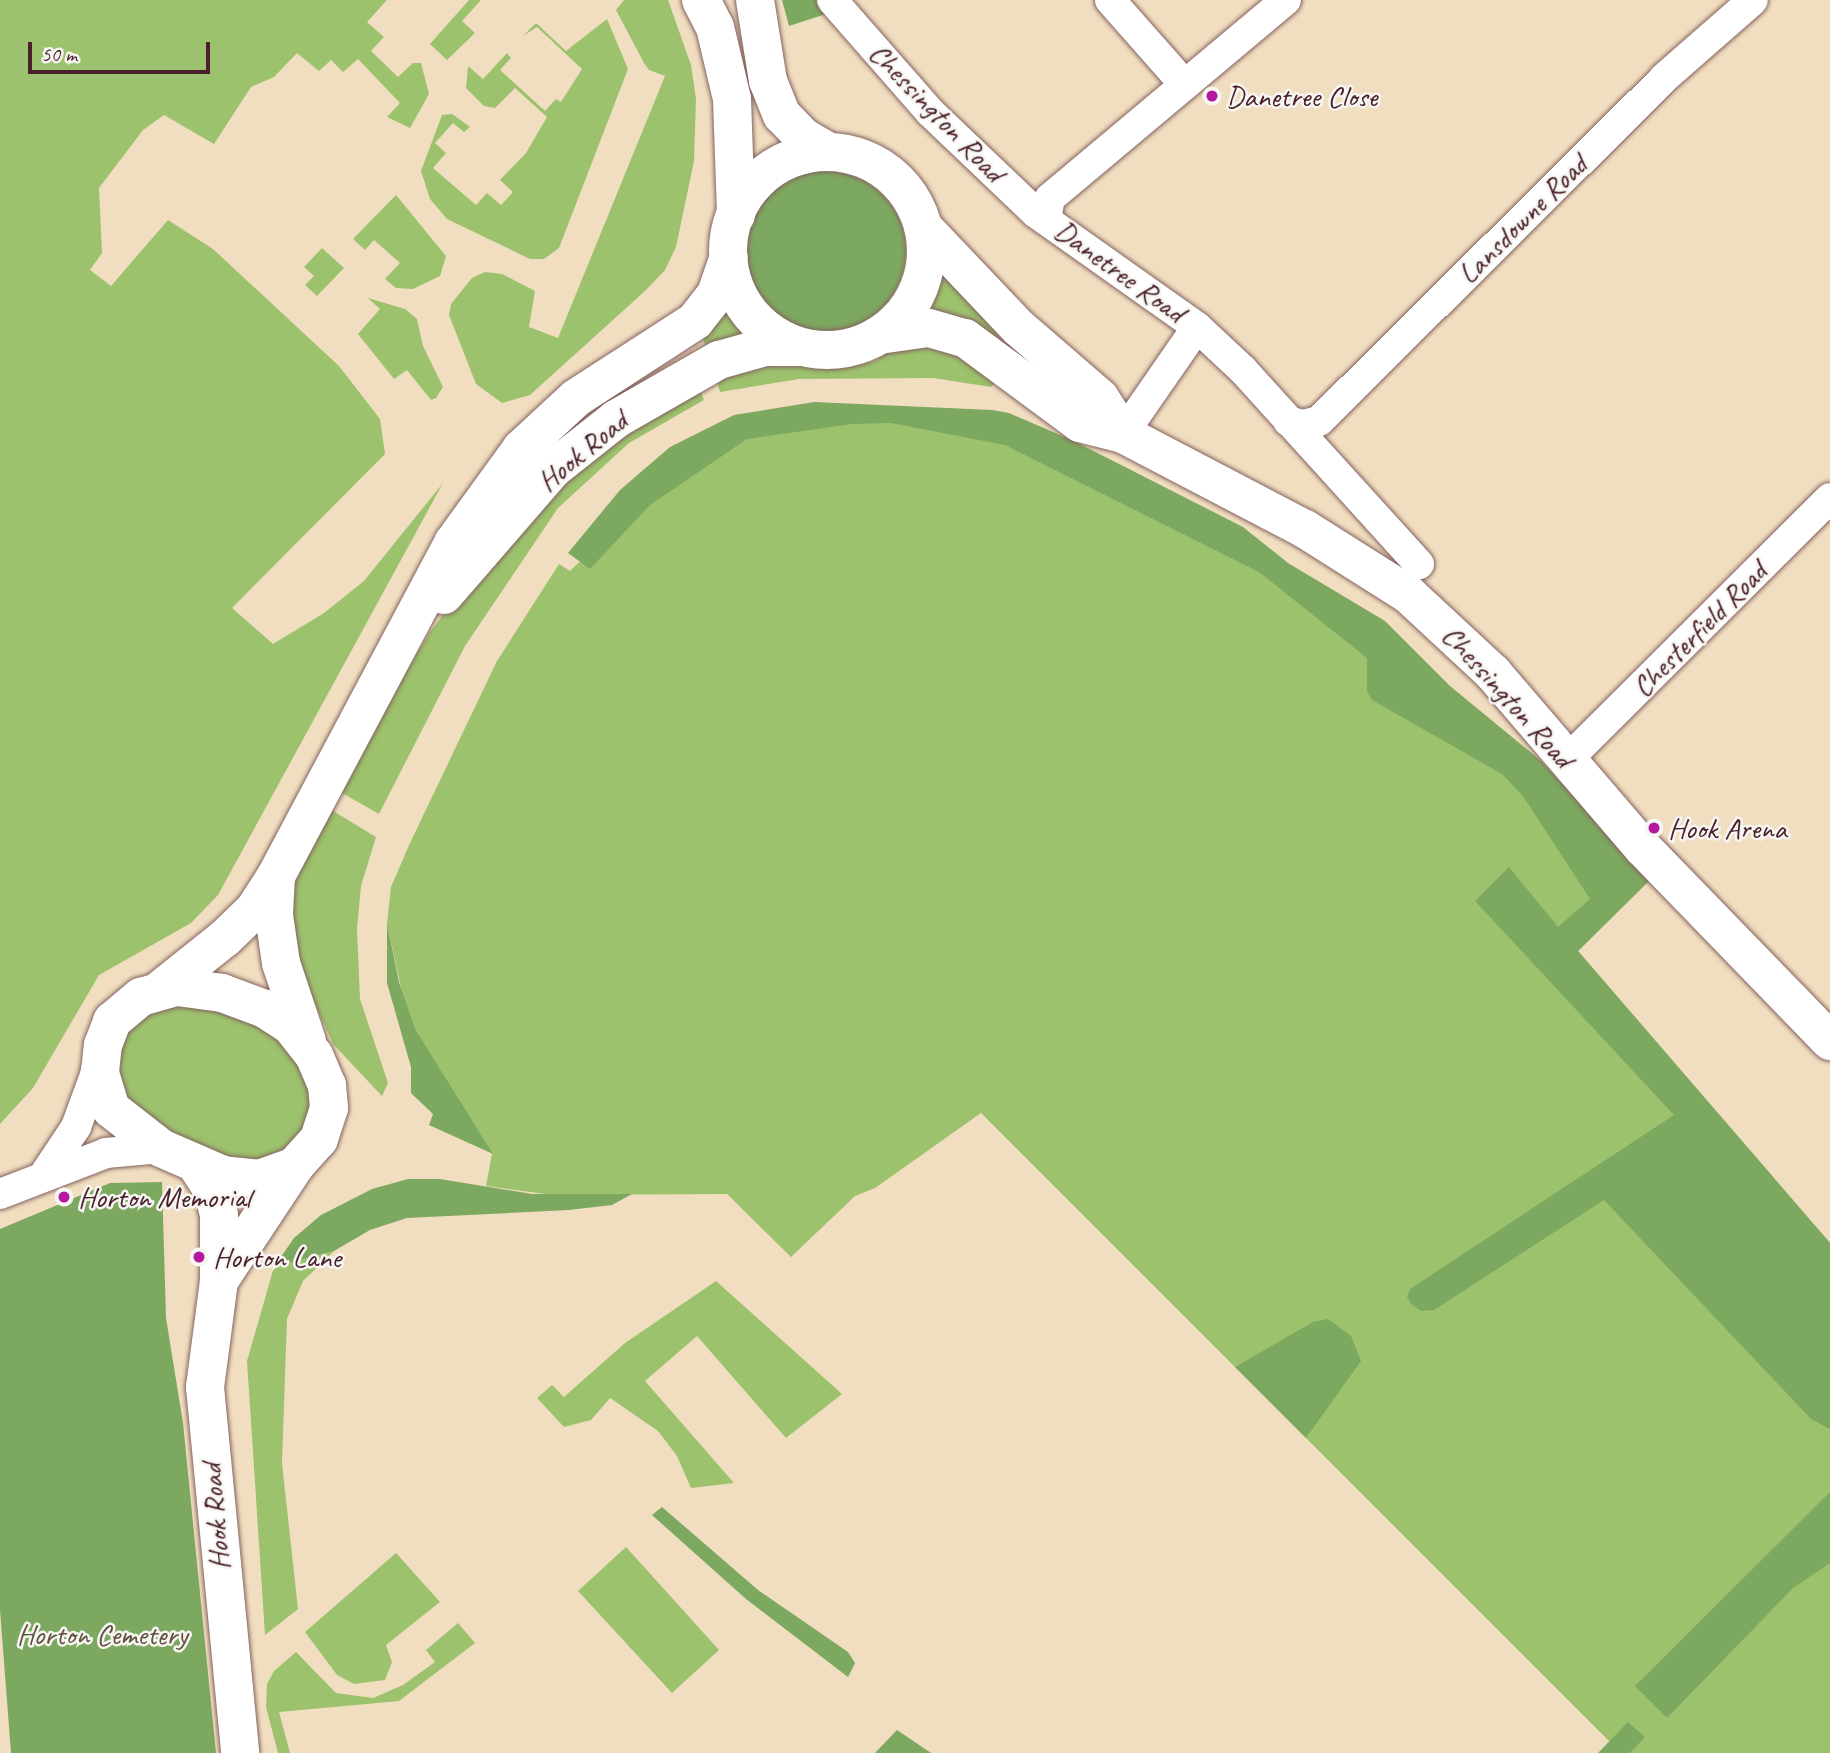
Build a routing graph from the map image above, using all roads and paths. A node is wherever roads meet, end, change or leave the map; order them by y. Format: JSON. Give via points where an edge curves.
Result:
{"nodes":[{"id":1,"x":701,"y":0,"type":"edge"},
{"id":2,"x":755,"y":0,"type":"edge"},
{"id":3,"x":831,"y":0,"type":"edge"},
{"id":4,"x":1110,"y":0,"type":"edge"},
{"id":5,"x":1286,"y":0,"type":"edge"},
{"id":6,"x":1754,"y":0,"type":"edge"},
{"id":7,"x":1185,"y":85,"type":"junction"},
{"id":8,"x":829,"y":152,"type":"junction"},
{"id":9,"x":736,"y":215,"type":"junction"},
{"id":10,"x":1046,"y":220,"type":"junction"},
{"id":11,"x":923,"y":227,"type":"junction"},
{"id":12,"x":729,"y":257,"type":"junction"},
{"id":13,"x":1197,"y":327,"type":"junction"},
{"id":14,"x":879,"y":335,"type":"junction"},
{"id":15,"x":822,"y":349,"type":"junction"},
{"id":16,"x":1288,"y":421,"type":"junction"},
{"id":17,"x":1122,"y":434,"type":"junction"},
{"id":18,"x":1830,"y":498,"type":"edge"},
{"id":19,"x":1419,"y":564,"type":"dead end"},
{"id":20,"x":399,"y":649,"type":"junction"},
{"id":21,"x":1567,"y":760,"type":"junction"},
{"id":22,"x":276,"y":876,"type":"junction"},
{"id":23,"x":161,"y":989,"type":"junction"},
{"id":24,"x":1827,"y":1032,"type":"edge"},
{"id":25,"x":310,"y":1050,"type":"junction"},
{"id":26,"x":102,"y":1055,"type":"junction"},
{"id":27,"x":161,"y":1148,"type":"junction"},
{"id":28,"x":197,"y":1166,"type":"junction"},
{"id":29,"x":295,"y":1166,"type":"junction"},
{"id":30,"x":44,"y":1175,"type":"junction"},
{"id":31,"x":0,"y":1194,"type":"edge"},
{"id":32,"x":219,"y":1281,"type":"junction"},
{"id":33,"x":240,"y":1753,"type":"edge"}],
"edges":[{"from":1,"to":9,"type":"main road","name":"Chessington Road","via":[[715,27],[732,99]]},
{"from":2,"to":8,"type":"main road","name":"Chessington Road","via":[[768,81],[782,115],[803,137]]},
{"from":3,"to":10,"type":"street","name":"Chessington Road","via":[[930,112]]},
{"from":4,"to":7,"type":"street"},
{"from":5,"to":7,"type":"street","name":"Danetree Road"},
{"from":6,"to":16,"type":"street","name":"Lansdowne Road","via":[[1664,78],[1319,421],[1303,425]]},
{"from":7,"to":10,"type":"street","name":"Danetree Road","via":[[1050,198]]},
{"from":8,"to":9,"type":"main road","name":"Chessington Road","via":[[809,154],[773,169],[757,182]]},
{"from":8,"to":11,"type":"main road","name":"Chessington Road","via":[[860,159],[889,174],[904,189]]},
{"from":9,"to":12,"type":"main road","name":"Chessington Road"},
{"from":10,"to":13,"type":"street","name":"Danetree Road"},
{"from":11,"to":14,"type":"main road","name":"Chessington Road","via":[[926,258],[919,288],[902,315]]},
{"from":11,"to":17,"type":"main road","name":"Chessington Road","via":[[1019,328],[1100,398]]},
{"from":12,"to":15,"type":"main road","name":"Chessington Road","via":[[736,291],[748,316],[780,339]]},
{"from":12,"to":20,"type":"main road","name":"Hook Road","via":[[716,294],[695,321],[576,398],[521,449],[458,533]]},
{"from":13,"to":16,"type":"street","name":"Danetree Road"},
{"from":13,"to":17,"type":"street"},
{"from":14,"to":15,"type":"main road","name":"Chessington Road","via":[[842,349]]},
{"from":14,"to":17,"type":"main road","name":"Chessington Road","via":[[929,328],[965,338],[1080,423]]},
{"from":15,"to":20,"type":"main road","name":"Hook Road","via":[[780,346],[733,355],[615,419],[538,484]]},
{"from":16,"to":19,"type":"street","name":"Danetree Road"},
{"from":17,"to":21,"type":"main road","name":"Chessington Road","via":[[1305,529],[1408,594],[1493,673]]},
{"from":18,"to":21,"type":"street","name":"Chesterfield Road"},
{"from":20,"to":22,"type":"main road","name":"Hook Road","via":[[325,777]]},
{"from":21,"to":24,"type":"main road","name":"Chessington Road","via":[[1643,848]]},
{"from":22,"to":23,"type":"main road","name":"Hook Road","via":[[254,910]]},
{"from":22,"to":25,"type":"main road","via":[[274,915],[281,963]]},
{"from":23,"to":25,"type":"main road","via":[[199,988],[253,1004],[291,1026]]},
{"from":23,"to":26,"type":"main road","via":[[117,1015]]},
{"from":25,"to":29,"type":"main road","via":[[324,1075],[329,1108],[319,1139]]},
{"from":26,"to":27,"type":"main road","via":[[102,1084],[111,1109]]},
{"from":26,"to":30,"type":"street","via":[[76,1127]]},
{"from":27,"to":28,"type":"main road"},
{"from":27,"to":30,"type":"street","via":[[106,1153]]},
{"from":28,"to":29,"type":"main road","via":[[249,1179]]},
{"from":28,"to":32,"type":"main road","name":"Hook Road","via":[[213,1191],[218,1210]]},
{"from":29,"to":32,"type":"main road","name":"Hook Road"},
{"from":30,"to":31,"type":"street"},
{"from":32,"to":33,"type":"main road","name":"Hook Road","via":[[205,1387]]}]}
